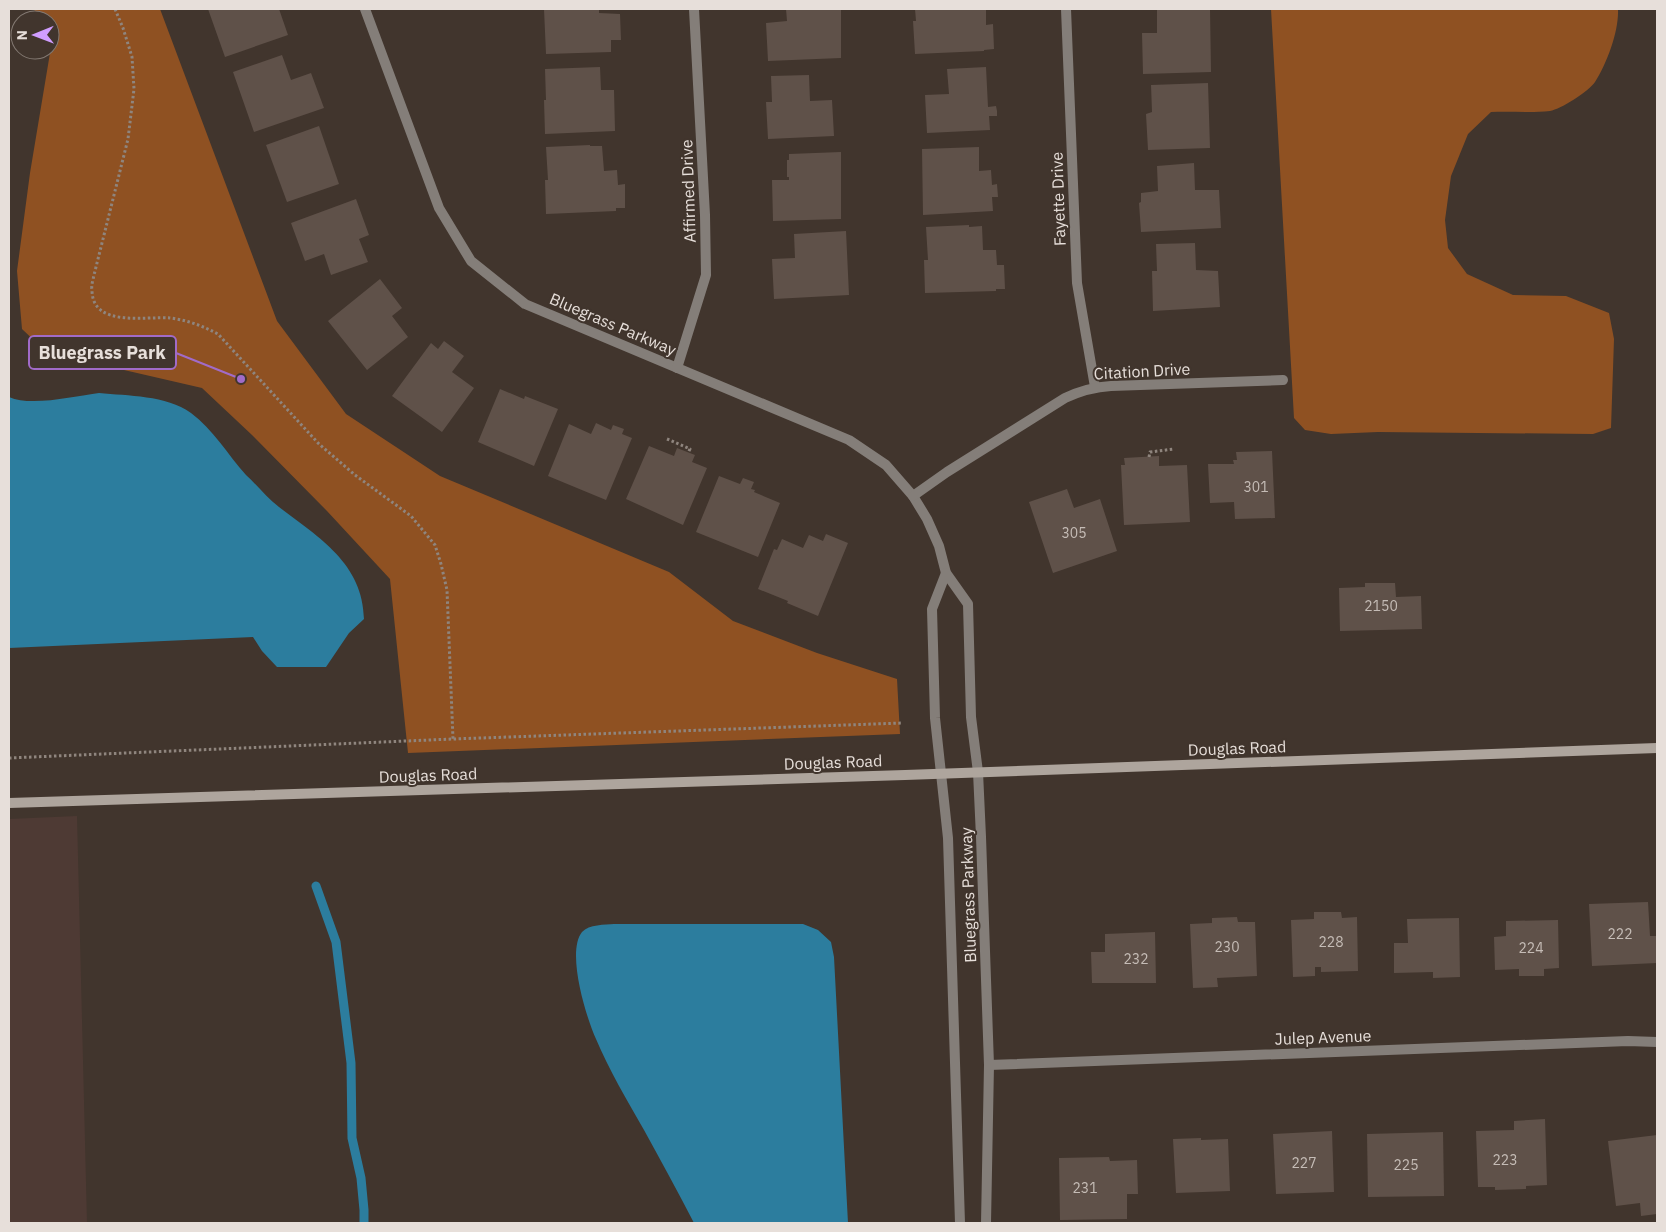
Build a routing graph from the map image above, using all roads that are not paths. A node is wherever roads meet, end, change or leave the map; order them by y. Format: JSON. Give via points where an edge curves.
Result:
{"nodes":[{"id":1,"x":365,"y":9,"type":"edge"},
{"id":2,"x":694,"y":9,"type":"edge"},
{"id":3,"x":1066,"y":9,"type":"edge"},
{"id":4,"x":677,"y":368,"type":"junction"},
{"id":5,"x":1283,"y":380,"type":"dead end"},
{"id":6,"x":1095,"y":387,"type":"junction"},
{"id":7,"x":913,"y":496,"type":"junction"},
{"id":8,"x":946,"y":573,"type":"junction"},
{"id":9,"x":1657,"y":748,"type":"edge"},
{"id":10,"x":978,"y":772,"type":"junction"},
{"id":11,"x":941,"y":774,"type":"junction"},
{"id":12,"x":9,"y":802,"type":"edge"},
{"id":13,"x":1657,"y":1042,"type":"edge"},
{"id":14,"x":989,"y":1065,"type":"junction"},
{"id":15,"x":960,"y":1223,"type":"edge"},
{"id":16,"x":986,"y":1223,"type":"edge"}],
"edges":[{"from":1,"to":4,"type":"street","name":"Bluegrass Parkway","via":[[440,208],[471,261],[525,304]]},
{"from":2,"to":4,"type":"street","name":"Affirmed Drive","via":[[706,275]]},
{"from":3,"to":6,"type":"street","name":"Fayette Drive","via":[[1077,283]]},
{"from":4,"to":7,"type":"street","name":"Bluegrass Parkway","via":[[849,440],[886,465]]},
{"from":5,"to":6,"type":"street","name":"Citation Drive"},
{"from":6,"to":7,"type":"street","name":"Citation Drive","via":[[1065,398]]},
{"from":7,"to":8,"type":"street","name":"Bluegrass Parkway","via":[[939,546]]},
{"from":8,"to":10,"type":"street","name":"Bluegrass Parkway","via":[[968,604],[971,717]]},
{"from":8,"to":11,"type":"street","name":"Bluegrass Parkway","via":[[932,609],[935,718]]},
{"from":9,"to":10,"type":"street","name":"Douglas Road"},
{"from":10,"to":11,"type":"street","name":"Douglas Road"},
{"from":10,"to":14,"type":"street","name":"Bluegrass Parkway"},
{"from":11,"to":12,"type":"street","name":"Douglas Road"},
{"from":11,"to":15,"type":"street","name":"Bluegrass Parkway","via":[[948,838]]},
{"from":13,"to":14,"type":"street","name":"Julep Avenue"},
{"from":14,"to":16,"type":"street","name":"Bluegrass Parkway"}]}
